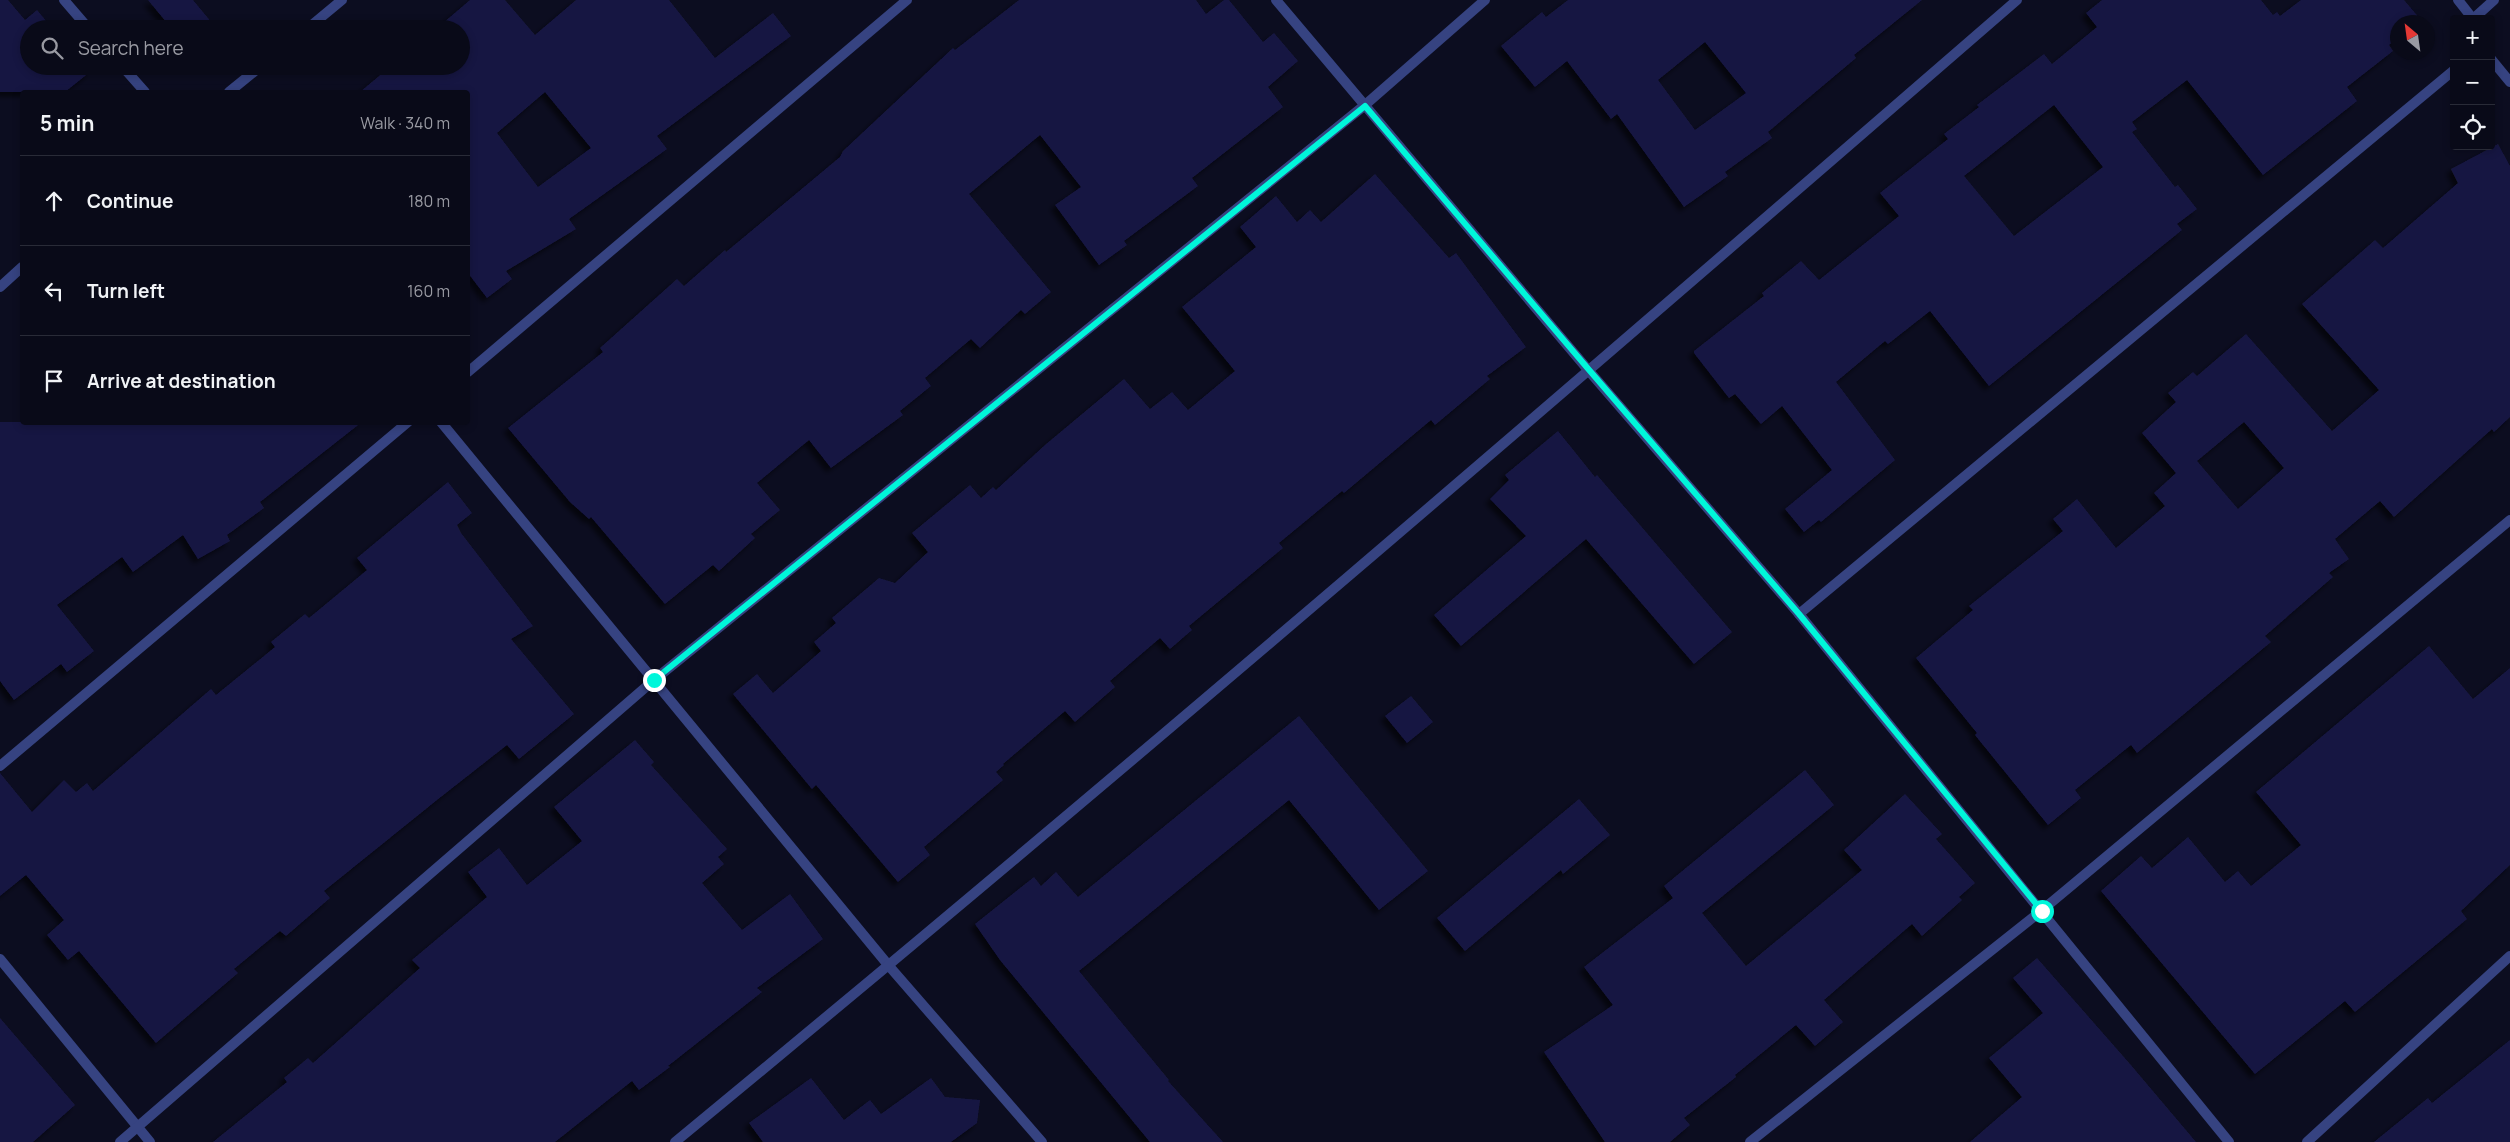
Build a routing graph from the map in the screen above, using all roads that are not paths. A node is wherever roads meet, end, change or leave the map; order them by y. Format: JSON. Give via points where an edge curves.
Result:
{"nodes":[{"id":1,"x":64,"y":0,"type":"edge"},
{"id":2,"x":342,"y":0,"type":"edge"},
{"id":3,"x":907,"y":0,"type":"edge"},
{"id":4,"x":1276,"y":0,"type":"edge"},
{"id":5,"x":1485,"y":0,"type":"edge"},
{"id":6,"x":2017,"y":0,"type":"edge"},
{"id":7,"x":2458,"y":0,"type":"edge"},
{"id":8,"x":2494,"y":0,"type":"edge"},
{"id":9,"x":2470,"y":15,"type":"edge"},
{"id":10,"x":2477,"y":15,"type":"edge"},
{"id":11,"x":81,"y":20,"type":"edge"},
{"id":12,"x":318,"y":20,"type":"edge"},
{"id":13,"x":2492,"y":60,"type":"edge"},
{"id":14,"x":2450,"y":73,"type":"edge"},
{"id":15,"x":130,"y":75,"type":"edge"},
{"id":16,"x":250,"y":75,"type":"edge"},
{"id":17,"x":2510,"y":82,"type":"edge"},
{"id":18,"x":143,"y":90,"type":"edge"},
{"id":19,"x":231,"y":90,"type":"edge"},
{"id":20,"x":1365,"y":106,"type":"junction"},
{"id":21,"x":20,"y":269,"type":"edge"},
{"id":22,"x":0,"y":287,"type":"edge"},
{"id":23,"x":470,"y":370,"type":"edge"},
{"id":24,"x":1590,"y":371,"type":"junction"},
{"id":25,"x":404,"y":425,"type":"edge"},
{"id":26,"x":442,"y":425,"type":"edge"},
{"id":27,"x":2510,"y":520,"type":"edge"},
{"id":28,"x":1799,"y":614,"type":"junction"},
{"id":29,"x":654,"y":680,"type":"junction"},
{"id":30,"x":0,"y":766,"type":"edge"},
{"id":31,"x":2042,"y":911,"type":"junction"},
{"id":32,"x":2510,"y":956,"type":"edge"},
{"id":33,"x":0,"y":959,"type":"edge"},
{"id":34,"x":889,"y":966,"type":"junction"},
{"id":35,"x":138,"y":1128,"type":"junction"},
{"id":36,"x":120,"y":1142,"type":"edge"},
{"id":37,"x":150,"y":1142,"type":"edge"},
{"id":38,"x":675,"y":1142,"type":"edge"},
{"id":39,"x":1042,"y":1142,"type":"edge"},
{"id":40,"x":1750,"y":1142,"type":"edge"},
{"id":41,"x":2229,"y":1142,"type":"edge"},
{"id":42,"x":2307,"y":1142,"type":"edge"}],
"edges":[{"from":1,"to":11,"type":"street"},
{"from":2,"to":12,"type":"street"},
{"from":3,"to":23,"type":"street"},
{"from":4,"to":20,"type":"street"},
{"from":5,"to":20,"type":"street"},
{"from":6,"to":24,"type":"street"},
{"from":7,"to":9,"type":"street"},
{"from":8,"to":10,"type":"street"},
{"from":13,"to":17,"type":"street"},
{"from":14,"to":28,"type":"street"},
{"from":15,"to":18,"type":"street"},
{"from":16,"to":19,"type":"street"},
{"from":20,"to":24,"type":"street"},
{"from":20,"to":29,"type":"street"},
{"from":21,"to":22,"type":"street"},
{"from":24,"to":28,"type":"street"},
{"from":24,"to":34,"type":"street"},
{"from":25,"to":30,"type":"street"},
{"from":26,"to":29,"type":"street"},
{"from":27,"to":31,"type":"street"},
{"from":28,"to":31,"type":"street"},
{"from":29,"to":34,"type":"street"},
{"from":29,"to":35,"type":"street"},
{"from":31,"to":40,"type":"street"},
{"from":31,"to":41,"type":"street"},
{"from":32,"to":42,"type":"street"},
{"from":33,"to":35,"type":"street"},
{"from":34,"to":38,"type":"street"},
{"from":34,"to":39,"type":"street"},
{"from":35,"to":36,"type":"street"},
{"from":35,"to":37,"type":"street"}]}
